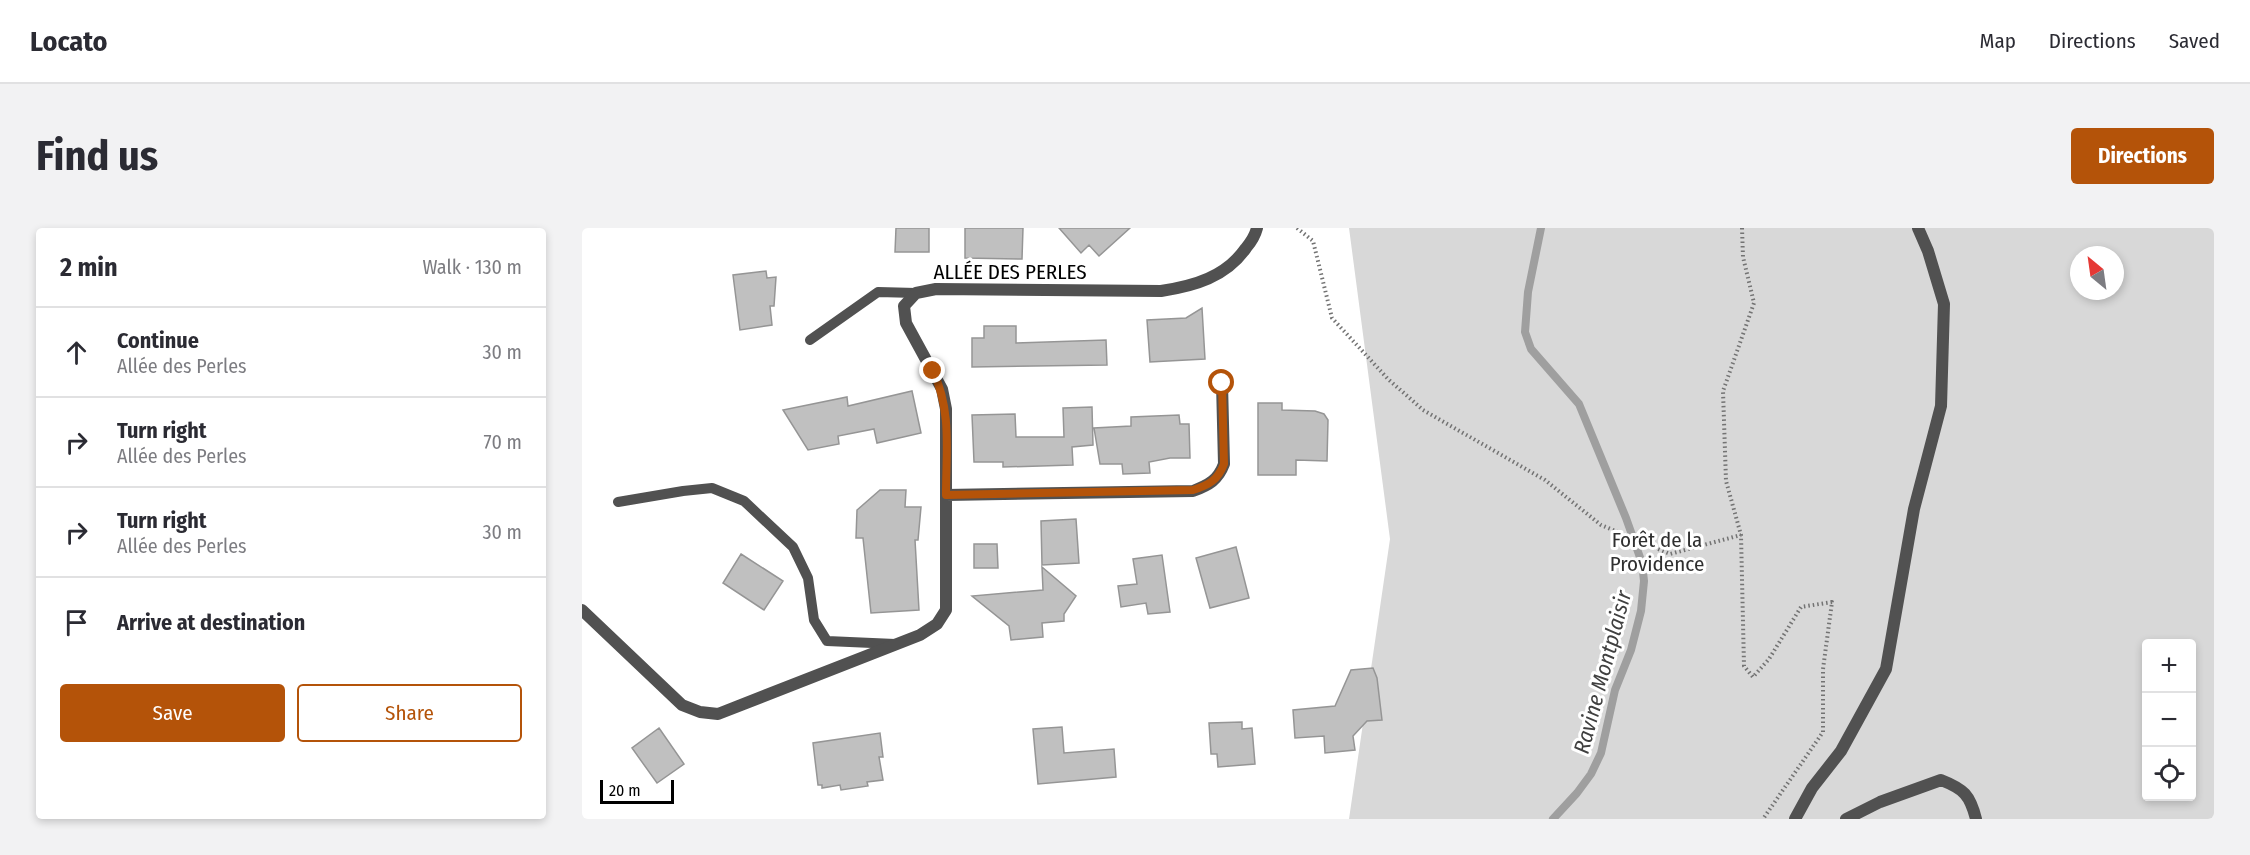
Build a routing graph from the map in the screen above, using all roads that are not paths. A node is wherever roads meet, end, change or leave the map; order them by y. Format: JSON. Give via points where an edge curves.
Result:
{"nodes":[{"id":1,"x":1257,"y":228,"type":"edge"},
{"id":2,"x":1918,"y":228,"type":"edge"},
{"id":3,"x":916,"y":293,"type":"junction"},
{"id":4,"x":810,"y":340,"type":"dead end"},
{"id":5,"x":1222,"y":383,"type":"dead end"},
{"id":6,"x":946,"y":495,"type":"junction"},
{"id":7,"x":618,"y":502,"type":"dead end"},
{"id":8,"x":582,"y":610,"type":"edge"},
{"id":9,"x":896,"y":644,"type":"junction"},
{"id":10,"x":1796,"y":819,"type":"edge"},
{"id":11,"x":1846,"y":819,"type":"edge"},
{"id":12,"x":1976,"y":819,"type":"edge"}],
"edges":[{"from":1,"to":3,"type":"street","name":"ALLÉE DES PERLES","via":[[1237,261],[1202,282],[1182,288],[936,289]]},
{"from":2,"to":10,"type":"street","via":[[1944,304],[1941,406],[1914,509],[1886,669],[1841,751],[1812,788]]},
{"from":3,"to":4,"type":"lane","via":[[878,292]]},
{"from":3,"to":6,"type":"street","name":"ALLÉE DES PERLES","via":[[904,306],[906,323],[942,389],[946,409]]},
{"from":5,"to":6,"type":"street","via":[[1224,464],[1220,475],[1209,485],[1193,490]]},
{"from":6,"to":9,"type":"street","name":"ALLÉE DES PERLES","via":[[946,610],[937,624]]},
{"from":7,"to":9,"type":"lane","via":[[712,488],[744,501],[793,547],[808,578],[814,620],[827,641]]},
{"from":8,"to":9,"type":"street","name":"ALLÉE DES PERLES","via":[[682,705],[718,714]]},
{"from":11,"to":12,"type":"street","via":[[1941,780],[1959,788],[1971,801]]}]}
